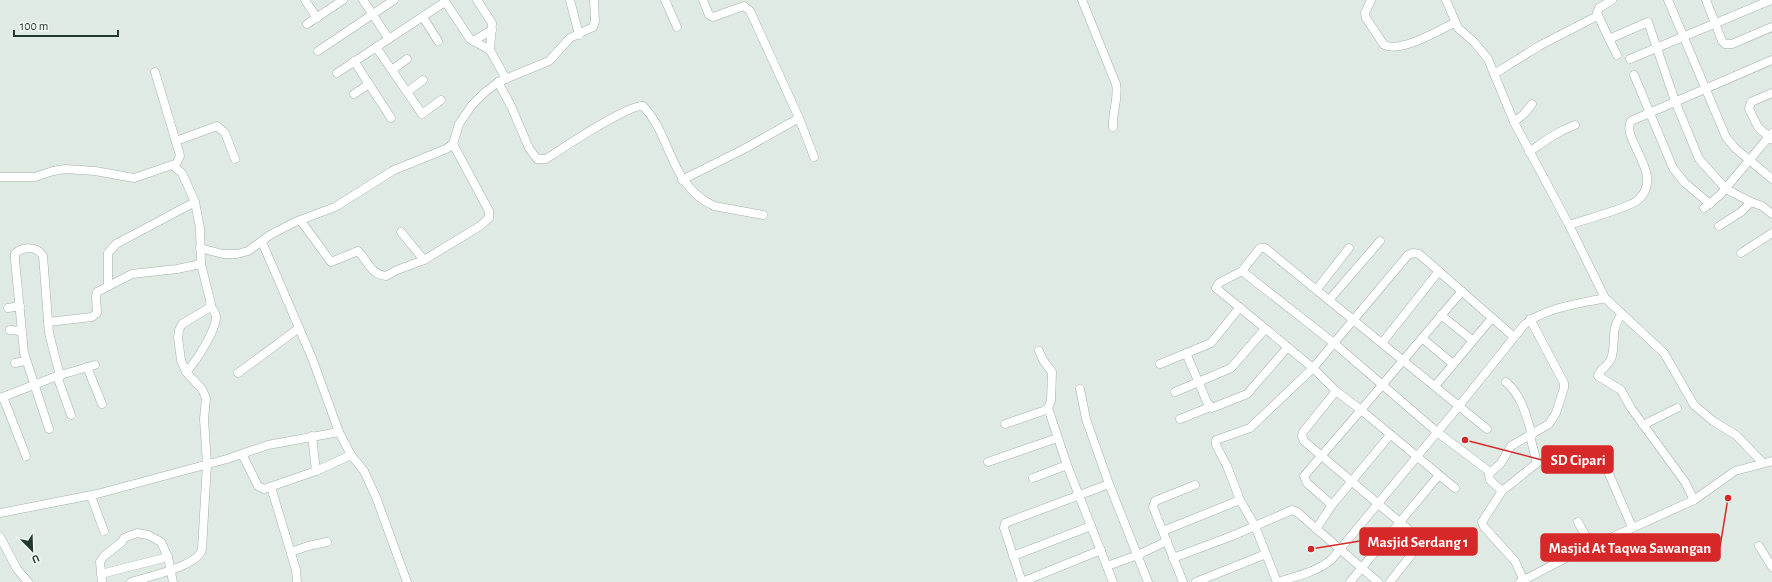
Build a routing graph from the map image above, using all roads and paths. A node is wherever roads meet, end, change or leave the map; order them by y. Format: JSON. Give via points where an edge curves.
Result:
{"nodes":[{"id":1,"x":305,"y":0,"type":"edge"},
{"id":2,"x":343,"y":0,"type":"edge"},
{"id":3,"x":362,"y":0,"type":"edge"},
{"id":4,"x":394,"y":0,"type":"edge"},
{"id":5,"x":478,"y":0,"type":"edge"},
{"id":6,"x":570,"y":0,"type":"edge"},
{"id":7,"x":594,"y":0,"type":"edge"},
{"id":8,"x":665,"y":0,"type":"edge"},
{"id":9,"x":703,"y":0,"type":"edge"},
{"id":10,"x":1082,"y":0,"type":"edge"},
{"id":11,"x":1371,"y":0,"type":"edge"},
{"id":12,"x":1446,"y":0,"type":"edge"},
{"id":13,"x":1612,"y":0,"type":"edge"},
{"id":14,"x":1668,"y":0,"type":"edge"},
{"id":15,"x":1706,"y":0,"type":"edge"},
{"id":16,"x":1771,"y":0,"type":"edge"},
{"id":17,"x":445,"y":1,"type":"edge"},
{"id":18,"x":372,"y":14,"type":"junction"},
{"id":19,"x":1597,"y":16,"type":"junction"},
{"id":20,"x":423,"y":17,"type":"junction"},
{"id":21,"x":317,"y":18,"type":"junction"},
{"id":22,"x":1454,"y":23,"type":"junction"},
{"id":23,"x":1715,"y":23,"type":"junction"},
{"id":24,"x":307,"y":24,"type":"dead end"},
{"id":25,"x":676,"y":27,"type":"dead end"},
{"id":26,"x":1772,"y":27,"type":"edge"},
{"id":27,"x":492,"y":30,"type":"junction"},
{"id":28,"x":578,"y":35,"type":"junction"},
{"id":29,"x":1684,"y":35,"type":"junction"},
{"id":30,"x":389,"y":39,"type":"junction"},
{"id":31,"x":1609,"y":39,"type":"junction"},
{"id":32,"x":438,"y":41,"type":"dead end"},
{"id":33,"x":473,"y":41,"type":"junction"},
{"id":34,"x":376,"y":47,"type":"junction"},
{"id":35,"x":1658,"y":47,"type":"junction"},
{"id":36,"x":318,"y":50,"type":"dead end"},
{"id":37,"x":490,"y":50,"type":"junction"},
{"id":38,"x":1617,"y":55,"type":"dead end"},
{"id":39,"x":407,"y":59,"type":"dead end"},
{"id":40,"x":1630,"y":59,"type":"dead end"},
{"id":41,"x":1772,"y":60,"type":"edge"},
{"id":42,"x":354,"y":62,"type":"junction"},
{"id":43,"x":392,"y":70,"type":"junction"},
{"id":44,"x":155,"y":72,"type":"dead end"},
{"id":45,"x":337,"y":73,"type":"dead end"},
{"id":46,"x":1494,"y":74,"type":"junction"},
{"id":47,"x":1634,"y":74,"type":"dead end"},
{"id":48,"x":506,"y":79,"type":"junction"},
{"id":49,"x":424,"y":80,"type":"dead end"},
{"id":50,"x":498,"y":82,"type":"junction"},
{"id":51,"x":369,"y":84,"type":"junction"},
{"id":52,"x":1706,"y":88,"type":"junction"},
{"id":53,"x":407,"y":92,"type":"junction"},
{"id":54,"x":1772,"y":93,"type":"edge"},
{"id":55,"x":354,"y":94,"type":"dead end"},
{"id":56,"x":442,"y":100,"type":"dead end"},
{"id":57,"x":1675,"y":101,"type":"junction"},
{"id":58,"x":1532,"y":104,"type":"dead end"},
{"id":59,"x":1649,"y":111,"type":"junction"},
{"id":60,"x":391,"y":118,"type":"dead end"},
{"id":61,"x":799,"y":118,"type":"junction"},
{"id":62,"x":1514,"y":122,"type":"junction"},
{"id":63,"x":1575,"y":125,"type":"dead end"},
{"id":64,"x":1113,"y":127,"type":"dead end"},
{"id":65,"x":1771,"y":137,"type":"edge"},
{"id":66,"x":176,"y":141,"type":"junction"},
{"id":67,"x":453,"y":144,"type":"junction"},
{"id":68,"x":1529,"y":152,"type":"junction"},
{"id":69,"x":814,"y":157,"type":"dead end"},
{"id":70,"x":235,"y":159,"type":"dead end"},
{"id":71,"x":1750,"y":160,"type":"junction"},
{"id":72,"x":175,"y":166,"type":"junction"},
{"id":73,"x":0,"y":177,"type":"edge"},
{"id":74,"x":682,"y":180,"type":"junction"},
{"id":75,"x":1772,"y":180,"type":"edge"},
{"id":76,"x":1726,"y":189,"type":"junction"},
{"id":77,"x":195,"y":202,"type":"junction"},
{"id":78,"x":1751,"y":202,"type":"junction"},
{"id":79,"x":1772,"y":214,"type":"edge"},
{"id":80,"x":763,"y":215,"type":"dead end"},
{"id":81,"x":301,"y":221,"type":"junction"},
{"id":82,"x":1569,"y":225,"type":"junction"},
{"id":83,"x":1719,"y":226,"type":"dead end"},
{"id":84,"x":401,"y":232,"type":"dead end"},
{"id":85,"x":1772,"y":232,"type":"edge"},
{"id":86,"x":1380,"y":241,"type":"dead end"},
{"id":87,"x":262,"y":242,"type":"junction"},
{"id":88,"x":200,"y":248,"type":"junction"},
{"id":89,"x":1349,"y":248,"type":"dead end"},
{"id":90,"x":1741,"y":253,"type":"dead end"},
{"id":91,"x":424,"y":260,"type":"junction"},
{"id":92,"x":202,"y":264,"type":"junction"},
{"id":93,"x":1242,"y":271,"type":"junction"},
{"id":94,"x":1438,"y":271,"type":"junction"},
{"id":95,"x":108,"y":286,"type":"junction"},
{"id":96,"x":1317,"y":289,"type":"junction"},
{"id":97,"x":1462,"y":291,"type":"junction"},
{"id":98,"x":1606,"y":298,"type":"junction"},
{"id":99,"x":1330,"y":299,"type":"junction"},
{"id":100,"x":20,"y":306,"type":"junction"},
{"id":101,"x":210,"y":306,"type":"junction"},
{"id":102,"x":1240,"y":307,"type":"junction"},
{"id":103,"x":8,"y":308,"type":"dead end"},
{"id":104,"x":1622,"y":314,"type":"junction"},
{"id":105,"x":1441,"y":315,"type":"junction"},
{"id":106,"x":1492,"y":318,"type":"junction"},
{"id":107,"x":1354,"y":320,"type":"junction"},
{"id":108,"x":1530,"y":320,"type":"junction"},
{"id":109,"x":48,"y":322,"type":"junction"},
{"id":110,"x":299,"y":328,"type":"junction"},
{"id":111,"x":1265,"y":329,"type":"junction"},
{"id":112,"x":10,"y":330,"type":"dead end"},
{"id":113,"x":21,"y":331,"type":"junction"},
{"id":114,"x":1514,"y":337,"type":"junction"},
{"id":115,"x":1422,"y":338,"type":"junction"},
{"id":116,"x":1472,"y":340,"type":"junction"},
{"id":117,"x":1382,"y":343,"type":"junction"},
{"id":118,"x":1335,"y":344,"type":"junction"},
{"id":119,"x":1287,"y":348,"type":"junction"},
{"id":120,"x":1039,"y":352,"type":"dead end"},
{"id":121,"x":1186,"y":353,"type":"junction"},
{"id":122,"x":1402,"y":360,"type":"junction"},
{"id":123,"x":26,"y":361,"type":"junction"},
{"id":124,"x":15,"y":362,"type":"dead end"},
{"id":125,"x":1160,"y":364,"type":"dead end"},
{"id":126,"x":1453,"y":364,"type":"junction"},
{"id":127,"x":1313,"y":368,"type":"junction"},
{"id":128,"x":186,"y":372,"type":"junction"},
{"id":129,"x":238,"y":373,"type":"dead end"},
{"id":130,"x":59,"y":376,"type":"junction"},
{"id":131,"x":1199,"y":382,"type":"junction"},
{"id":132,"x":1506,"y":382,"type":"dead end"},
{"id":133,"x":34,"y":385,"type":"junction"},
{"id":134,"x":1382,"y":386,"type":"junction"},
{"id":135,"x":1435,"y":386,"type":"junction"},
{"id":136,"x":1080,"y":389,"type":"dead end"},
{"id":137,"x":1336,"y":391,"type":"junction"},
{"id":138,"x":1175,"y":392,"type":"dead end"},
{"id":139,"x":1,"y":398,"type":"edge"},
{"id":140,"x":102,"y":404,"type":"dead end"},
{"id":141,"x":1459,"y":406,"type":"junction"},
{"id":142,"x":1210,"y":407,"type":"junction"},
{"id":143,"x":1048,"y":408,"type":"junction"},
{"id":144,"x":1677,"y":408,"type":"dead end"},
{"id":145,"x":1361,"y":410,"type":"junction"},
{"id":146,"x":71,"y":415,"type":"dead end"},
{"id":147,"x":1180,"y":419,"type":"dead end"},
{"id":148,"x":1005,"y":424,"type":"dead end"},
{"id":149,"x":1643,"y":425,"type":"junction"},
{"id":150,"x":49,"y":429,"type":"dead end"},
{"id":151,"x":1487,"y":429,"type":"dead end"},
{"id":152,"x":339,"y":432,"type":"junction"},
{"id":153,"x":1437,"y":432,"type":"junction"},
{"id":154,"x":1390,"y":435,"type":"junction"},
{"id":155,"x":1531,"y":435,"type":"junction"},
{"id":156,"x":312,"y":436,"type":"junction"},
{"id":157,"x":1057,"y":438,"type":"junction"},
{"id":158,"x":242,"y":454,"type":"junction"},
{"id":159,"x":351,"y":455,"type":"junction"},
{"id":160,"x":26,"y":456,"type":"dead end"},
{"id":161,"x":1321,"y":456,"type":"junction"},
{"id":162,"x":1417,"y":457,"type":"junction"},
{"id":163,"x":1772,"y":461,"type":"edge"},
{"id":164,"x":988,"y":462,"type":"dead end"},
{"id":165,"x":1762,"y":462,"type":"junction"},
{"id":166,"x":207,"y":464,"type":"junction"},
{"id":167,"x":1067,"y":465,"type":"junction"},
{"id":168,"x":316,"y":471,"type":"junction"},
{"id":169,"x":1490,"y":472,"type":"junction"},
{"id":170,"x":1609,"y":474,"type":"dead end"},
{"id":171,"x":1439,"y":475,"type":"junction"},
{"id":172,"x":1033,"y":478,"type":"dead end"},
{"id":173,"x":1352,"y":482,"type":"junction"},
{"id":174,"x":1109,"y":484,"type":"junction"},
{"id":175,"x":1195,"y":485,"type":"dead end"},
{"id":176,"x":271,"y":487,"type":"junction"},
{"id":177,"x":1455,"y":488,"type":"dead end"},
{"id":178,"x":1502,"y":491,"type":"junction"},
{"id":179,"x":90,"y":496,"type":"junction"},
{"id":180,"x":1079,"y":496,"type":"junction"},
{"id":181,"x":1240,"y":500,"type":"junction"},
{"id":182,"x":1694,"y":500,"type":"junction"},
{"id":183,"x":1377,"y":503,"type":"junction"},
{"id":184,"x":1332,"y":505,"type":"junction"},
{"id":185,"x":0,"y":513,"type":"edge"},
{"id":186,"x":1400,"y":521,"type":"junction"},
{"id":187,"x":1578,"y":522,"type":"dead end"},
{"id":188,"x":1091,"y":526,"type":"junction"},
{"id":189,"x":1255,"y":526,"type":"junction"},
{"id":190,"x":1632,"y":527,"type":"junction"},
{"id":191,"x":1316,"y":528,"type":"junction"},
{"id":192,"x":104,"y":531,"type":"dead end"},
{"id":193,"x":1163,"y":531,"type":"junction"},
{"id":194,"x":0,"y":538,"type":"edge"},
{"id":195,"x":1167,"y":541,"type":"junction"},
{"id":196,"x":327,"y":542,"type":"dead end"},
{"id":197,"x":1591,"y":546,"type":"junction"},
{"id":198,"x":1759,"y":546,"type":"dead end"},
{"id":199,"x":1341,"y":549,"type":"junction"},
{"id":200,"x":1101,"y":550,"type":"junction"},
{"id":201,"x":291,"y":552,"type":"junction"},
{"id":202,"x":1266,"y":554,"type":"junction"},
{"id":203,"x":1138,"y":555,"type":"junction"},
{"id":204,"x":1012,"y":556,"type":"junction"},
{"id":205,"x":168,"y":557,"type":"junction"},
{"id":206,"x":1173,"y":558,"type":"junction"},
{"id":207,"x":1107,"y":566,"type":"junction"},
{"id":208,"x":1772,"y":567,"type":"edge"},
{"id":209,"x":1362,"y":568,"type":"junction"},
{"id":210,"x":169,"y":571,"type":"junction"},
{"id":211,"x":101,"y":578,"type":"edge"},
{"id":212,"x":1521,"y":581,"type":"edge"},
{"id":213,"x":28,"y":582,"type":"edge"},
{"id":214,"x":131,"y":582,"type":"edge"},
{"id":215,"x":173,"y":582,"type":"edge"},
{"id":216,"x":297,"y":582,"type":"edge"},
{"id":217,"x":407,"y":582,"type":"edge"},
{"id":218,"x":1022,"y":582,"type":"edge"},
{"id":219,"x":1112,"y":582,"type":"edge"},
{"id":220,"x":1148,"y":582,"type":"edge"},
{"id":221,"x":1183,"y":582,"type":"edge"},
{"id":222,"x":1196,"y":582,"type":"edge"},
{"id":223,"x":1278,"y":582,"type":"edge"},
{"id":224,"x":1350,"y":582,"type":"edge"},
{"id":225,"x":1378,"y":582,"type":"edge"},
{"id":226,"x":1390,"y":582,"type":"edge"}],
"edges":[{"from":1,"to":21,"type":"street"},
{"from":2,"to":21,"type":"street"},
{"from":3,"to":18,"type":"street"},
{"from":4,"to":18,"type":"street"},
{"from":5,"to":27,"type":"street","via":[[492,23]]},
{"from":6,"to":28,"type":"street"},
{"from":7,"to":28,"type":"street","via":[[595,24]]},
{"from":8,"to":25,"type":"street"},
{"from":9,"to":61,"type":"street","via":[[709,15],[713,17],[744,6],[750,11]]},
{"from":10,"to":64,"type":"street","via":[[1116,84],[1118,94],[1112,116]]},
{"from":11,"to":22,"type":"street","via":[[1365,13],[1366,18],[1379,39],[1389,47],[1423,38]]},
{"from":12,"to":22,"type":"street"},
{"from":13,"to":19,"type":"street","via":[[1599,8]]},
{"from":14,"to":29,"type":"street"},
{"from":15,"to":23,"type":"street"},
{"from":16,"to":23,"type":"street"},
{"from":17,"to":20,"type":"street"},
{"from":17,"to":33,"type":"street"},
{"from":18,"to":30,"type":"street"},
{"from":18,"to":36,"type":"street"},
{"from":19,"to":31,"type":"street"},
{"from":19,"to":46,"type":"street","via":[[1539,46]]},
{"from":20,"to":30,"type":"street"},
{"from":20,"to":32,"type":"street"},
{"from":21,"to":24,"type":"street"},
{"from":22,"to":46,"type":"street","via":[[1484,52]]},
{"from":23,"to":26,"type":"street","via":[[1722,41],[1728,45]]},
{"from":23,"to":29,"type":"street"},
{"from":27,"to":33,"type":"street"},
{"from":27,"to":37,"type":"street"},
{"from":28,"to":48,"type":"street","via":[[570,38],[549,61]]},
{"from":29,"to":35,"type":"street"},
{"from":29,"to":52,"type":"street"},
{"from":30,"to":34,"type":"street"},
{"from":31,"to":35,"type":"street","via":[[1648,22]]},
{"from":31,"to":38,"type":"street"},
{"from":33,"to":37,"type":"street"},
{"from":34,"to":42,"type":"street"},
{"from":34,"to":43,"type":"street"},
{"from":35,"to":40,"type":"street"},
{"from":35,"to":57,"type":"street"},
{"from":37,"to":48,"type":"street"},
{"from":39,"to":43,"type":"street"},
{"from":41,"to":52,"type":"street"},
{"from":42,"to":45,"type":"street"},
{"from":42,"to":51,"type":"street"},
{"from":43,"to":53,"type":"street"},
{"from":44,"to":66,"type":"street"},
{"from":46,"to":62,"type":"street"},
{"from":47,"to":59,"type":"street"},
{"from":48,"to":50,"type":"street"},
{"from":49,"to":53,"type":"street"},
{"from":50,"to":67,"type":"street","via":[[483,94],[463,118]]},
{"from":50,"to":74,"type":"street","via":[[529,148],[537,159],[546,159],[610,120],[643,106],[650,114]]},
{"from":51,"to":55,"type":"street"},
{"from":51,"to":60,"type":"street"},
{"from":52,"to":57,"type":"street"},
{"from":52,"to":71,"type":"street","via":[[1726,137]]},
{"from":53,"to":56,"type":"street","via":[[422,114]]},
{"from":54,"to":65,"type":"street","via":[[1751,102],[1749,106],[1756,123]]},
{"from":57,"to":59,"type":"street"},
{"from":57,"to":76,"type":"street","via":[[1699,159]]},
{"from":58,"to":62,"type":"street"},
{"from":59,"to":76,"type":"street","via":[[1676,173],[1707,206]]},
{"from":59,"to":82,"type":"street","via":[[1634,118],[1628,125],[1646,170],[1648,180],[1642,195],[1632,203]]},
{"from":61,"to":69,"type":"street"},
{"from":61,"to":74,"type":"street"},
{"from":62,"to":68,"type":"street"},
{"from":63,"to":68,"type":"street","via":[[1558,132]]},
{"from":65,"to":71,"type":"street"},
{"from":66,"to":70,"type":"street","via":[[217,126],[225,133]]},
{"from":66,"to":72,"type":"street","via":[[180,156]]},
{"from":67,"to":81,"type":"street","via":[[394,170],[335,207]]},
{"from":67,"to":91,"type":"street","via":[[490,214],[485,223]]},
{"from":68,"to":82,"type":"street"},
{"from":71,"to":75,"type":"street"},
{"from":71,"to":76,"type":"street"},
{"from":72,"to":73,"type":"street","via":[[169,165],[134,178],[95,171],[65,170],[35,176]]},
{"from":72,"to":77,"type":"street","via":[[182,173]]},
{"from":74,"to":80,"type":"street","via":[[707,203]]},
{"from":76,"to":78,"type":"street"},
{"from":77,"to":88,"type":"street","via":[[200,228]]},
{"from":77,"to":95,"type":"street","via":[[116,244],[108,253]]},
{"from":78,"to":79,"type":"street"},
{"from":78,"to":83,"type":"street"},
{"from":81,"to":87,"type":"street","via":[[283,228]]},
{"from":81,"to":91,"type":"street","via":[[331,262],[358,251],[376,274],[386,276]]},
{"from":82,"to":98,"type":"street"},
{"from":84,"to":91,"type":"street"},
{"from":85,"to":90,"type":"street"},
{"from":86,"to":99,"type":"street"},
{"from":87,"to":88,"type":"street","via":[[248,251],[237,254],[223,254]]},
{"from":87,"to":110,"type":"street"},
{"from":88,"to":92,"type":"street"},
{"from":89,"to":96,"type":"street"},
{"from":92,"to":95,"type":"street","via":[[132,274]]},
{"from":92,"to":101,"type":"street"},
{"from":93,"to":96,"type":"street","via":[[1263,247]]},
{"from":93,"to":102,"type":"street","via":[[1219,282],[1216,288]]},
{"from":93,"to":118,"type":"street"},
{"from":94,"to":97,"type":"street"},
{"from":94,"to":107,"type":"street","via":[[1416,252],[1408,256]]},
{"from":94,"to":117,"type":"street"},
{"from":95,"to":109,"type":"street","via":[[97,292],[98,313],[92,317]]},
{"from":96,"to":99,"type":"street"},
{"from":97,"to":105,"type":"street"},
{"from":97,"to":106,"type":"street"},
{"from":98,"to":104,"type":"street"},
{"from":98,"to":108,"type":"street","via":[[1546,312]]},
{"from":99,"to":107,"type":"street"},
{"from":100,"to":103,"type":"street"},
{"from":100,"to":109,"type":"street","via":[[15,254],[19,250],[33,248],[40,251],[43,256]]},
{"from":100,"to":113,"type":"street"},
{"from":101,"to":128,"type":"street","via":[[216,315],[215,324],[196,360]]},
{"from":101,"to":128,"type":"street","via":[[182,324],[179,330],[181,360]]},
{"from":102,"to":111,"type":"street"},
{"from":102,"to":121,"type":"street","via":[[1211,342]]},
{"from":104,"to":149,"type":"street","via":[[1616,321],[1613,332],[1612,358],[1598,375],[1621,390]]},
{"from":104,"to":165,"type":"street","via":[[1664,353],[1694,405],[1736,435]]},
{"from":105,"to":115,"type":"street"},
{"from":105,"to":116,"type":"street"},
{"from":106,"to":114,"type":"street"},
{"from":106,"to":116,"type":"street"},
{"from":107,"to":117,"type":"street"},
{"from":107,"to":118,"type":"street"},
{"from":108,"to":114,"type":"street"},
{"from":108,"to":155,"type":"street","via":[[1564,383],[1554,417],[1549,424]]},
{"from":109,"to":130,"type":"street"},
{"from":110,"to":129,"type":"street"},
{"from":110,"to":152,"type":"street"},
{"from":111,"to":119,"type":"street"},
{"from":111,"to":131,"type":"street","via":[[1231,368]]},
{"from":112,"to":113,"type":"street"},
{"from":113,"to":123,"type":"street"},
{"from":114,"to":141,"type":"street"},
{"from":115,"to":122,"type":"street"},
{"from":115,"to":126,"type":"street"},
{"from":116,"to":126,"type":"street"},
{"from":117,"to":122,"type":"street"},
{"from":118,"to":127,"type":"street"},
{"from":118,"to":134,"type":"street"},
{"from":119,"to":127,"type":"street"},
{"from":119,"to":142,"type":"street","via":[[1247,394]]},
{"from":120,"to":143,"type":"street","via":[[1052,372],[1051,401]]},
{"from":121,"to":125,"type":"street"},
{"from":121,"to":131,"type":"street"},
{"from":122,"to":134,"type":"street"},
{"from":122,"to":135,"type":"street"},
{"from":123,"to":124,"type":"street"},
{"from":123,"to":133,"type":"street"},
{"from":126,"to":135,"type":"street"},
{"from":127,"to":137,"type":"street"},
{"from":127,"to":181,"type":"street","via":[[1250,428],[1215,441]]},
{"from":128,"to":166,"type":"street","via":[[202,389],[206,398],[204,419]]},
{"from":130,"to":133,"type":"street"},
{"from":130,"to":140,"type":"street","via":[[91,366]]},
{"from":130,"to":146,"type":"street"},
{"from":131,"to":138,"type":"street"},
{"from":131,"to":142,"type":"street"},
{"from":132,"to":155,"type":"street","via":[[1517,392]]},
{"from":133,"to":139,"type":"street"},
{"from":133,"to":150,"type":"street"},
{"from":134,"to":145,"type":"street"},
{"from":134,"to":153,"type":"street"},
{"from":135,"to":141,"type":"street"},
{"from":136,"to":174,"type":"street","via":[[1086,419]]},
{"from":137,"to":145,"type":"street"},
{"from":137,"to":161,"type":"street","via":[[1302,434],[1304,441]]},
{"from":139,"to":160,"type":"street"},
{"from":141,"to":151,"type":"street"},
{"from":141,"to":153,"type":"street"},
{"from":142,"to":147,"type":"street"},
{"from":143,"to":148,"type":"street"},
{"from":143,"to":157,"type":"street"},
{"from":144,"to":149,"type":"street"},
{"from":145,"to":154,"type":"street"},
{"from":145,"to":161,"type":"street"},
{"from":149,"to":182,"type":"street","via":[[1685,482]]},
{"from":152,"to":156,"type":"street"},
{"from":152,"to":159,"type":"street"},
{"from":153,"to":162,"type":"street"},
{"from":153,"to":169,"type":"street"},
{"from":154,"to":162,"type":"street"},
{"from":154,"to":173,"type":"street"},
{"from":155,"to":169,"type":"street","via":[[1511,446],[1501,462]]},
{"from":155,"to":178,"type":"street","via":[[1537,463]]},
{"from":156,"to":158,"type":"street","via":[[268,445]]},
{"from":156,"to":168,"type":"street"},
{"from":157,"to":164,"type":"street"},
{"from":157,"to":167,"type":"street"},
{"from":158,"to":166,"type":"street"},
{"from":158,"to":176,"type":"street","via":[[260,488]]},
{"from":159,"to":168,"type":"street"},
{"from":159,"to":217,"type":"street","via":[[360,463],[376,496]]},
{"from":161,"to":173,"type":"street"},
{"from":161,"to":184,"type":"street","via":[[1304,474],[1304,479]]},
{"from":162,"to":171,"type":"street"},
{"from":162,"to":183,"type":"street"},
{"from":163,"to":165,"type":"street"},
{"from":165,"to":182,"type":"street","via":[[1735,471]]},
{"from":166,"to":179,"type":"street"},
{"from":166,"to":210,"type":"street","via":[[201,553],[194,560]]},
{"from":167,"to":172,"type":"street"},
{"from":167,"to":180,"type":"street"},
{"from":168,"to":176,"type":"street"},
{"from":169,"to":178,"type":"street","via":[[1490,480]]},
{"from":170,"to":190,"type":"street"},
{"from":171,"to":177,"type":"street"},
{"from":171,"to":186,"type":"street"},
{"from":173,"to":183,"type":"street"},
{"from":173,"to":184,"type":"street"},
{"from":174,"to":180,"type":"street"},
{"from":174,"to":203,"type":"street"},
{"from":175,"to":193,"type":"street","via":[[1153,503],[1154,512]]},
{"from":176,"to":201,"type":"street"},
{"from":178,"to":212,"type":"street","via":[[1482,522],[1515,562]]},
{"from":179,"to":185,"type":"street"},
{"from":179,"to":192,"type":"street"},
{"from":180,"to":188,"type":"street"},
{"from":180,"to":204,"type":"street","via":[[1005,523],[1004,528]]},
{"from":181,"to":189,"type":"street"},
{"from":181,"to":193,"type":"street"},
{"from":182,"to":190,"type":"street"},
{"from":183,"to":186,"type":"street"},
{"from":183,"to":199,"type":"street"},
{"from":184,"to":191,"type":"street"},
{"from":186,"to":209,"type":"street"},
{"from":186,"to":226,"type":"street","via":[[1422,541]]},
{"from":187,"to":197,"type":"street"},
{"from":188,"to":200,"type":"street"},
{"from":188,"to":204,"type":"street"},
{"from":189,"to":191,"type":"street","via":[[1292,510]]},
{"from":189,"to":202,"type":"street"},
{"from":189,"to":206,"type":"street"},
{"from":190,"to":197,"type":"street"},
{"from":191,"to":199,"type":"street"},
{"from":193,"to":195,"type":"street"},
{"from":194,"to":213,"type":"street","via":[[17,569]]},
{"from":195,"to":203,"type":"street"},
{"from":195,"to":206,"type":"street"},
{"from":196,"to":201,"type":"street"},
{"from":197,"to":212,"type":"street"},
{"from":198,"to":208,"type":"street"},
{"from":199,"to":209,"type":"street"},
{"from":199,"to":223,"type":"street","via":[[1324,565]]},
{"from":200,"to":207,"type":"street"},
{"from":200,"to":218,"type":"street"},
{"from":201,"to":216,"type":"street"},
{"from":202,"to":222,"type":"street"},
{"from":202,"to":223,"type":"street"},
{"from":203,"to":207,"type":"street"},
{"from":203,"to":220,"type":"street"},
{"from":204,"to":218,"type":"street"},
{"from":205,"to":210,"type":"street"},
{"from":205,"to":211,"type":"street"},
{"from":205,"to":211,"type":"street","via":[[156,538],[143,533],[132,534],[104,556],[100,562]]},
{"from":206,"to":221,"type":"street"},
{"from":207,"to":219,"type":"street"},
{"from":209,"to":224,"type":"street"},
{"from":209,"to":225,"type":"street"},
{"from":210,"to":214,"type":"street"},
{"from":210,"to":215,"type":"street"}]}
